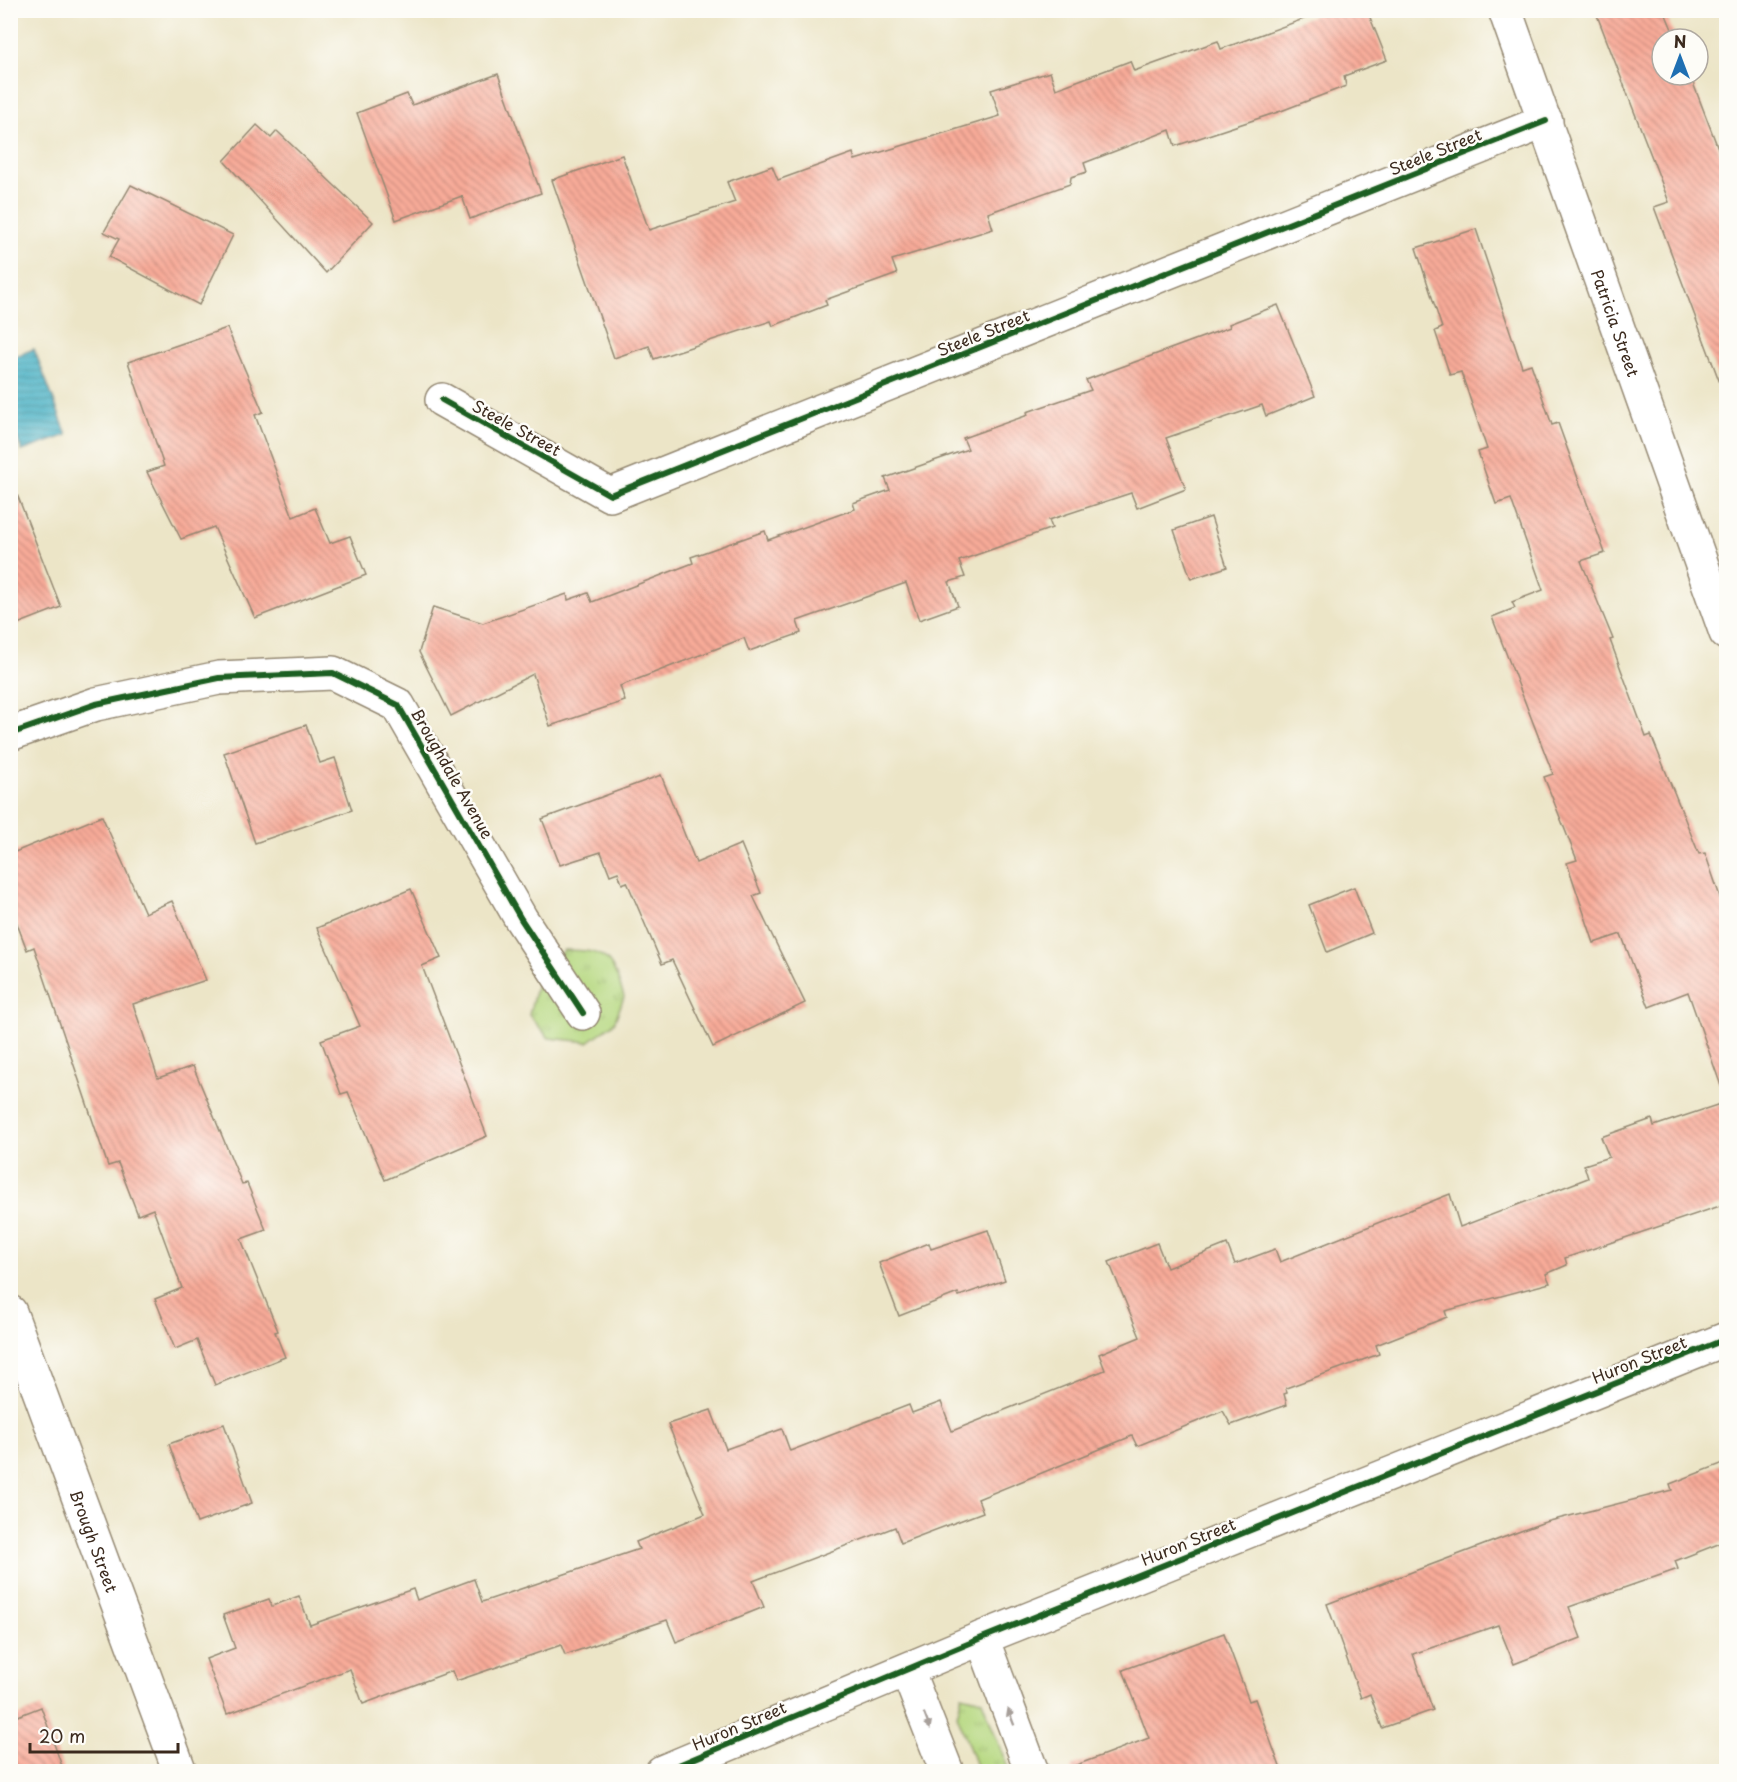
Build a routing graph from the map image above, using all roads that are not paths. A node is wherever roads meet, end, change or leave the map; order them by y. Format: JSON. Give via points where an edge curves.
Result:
{"nodes":[{"id":1,"x":1505,"y":10,"type":"edge"},
{"id":2,"x":1546,"y":121,"type":"junction"},
{"id":3,"x":442,"y":400,"type":"dead end"},
{"id":4,"x":1726,"y":633,"type":"edge"},
{"id":5,"x":10,"y":734,"type":"edge"},
{"id":6,"x":583,"y":1013,"type":"dead end"},
{"id":7,"x":10,"y":1312,"type":"edge"},
{"id":8,"x":1726,"y":1339,"type":"edge"},
{"id":9,"x":982,"y":1638,"type":"junction"},
{"id":10,"x":907,"y":1670,"type":"junction"},
{"id":11,"x":180,"y":1772,"type":"edge"},
{"id":12,"x":662,"y":1772,"type":"edge"},
{"id":13,"x":947,"y":1772,"type":"edge"},
{"id":14,"x":1032,"y":1772,"type":"edge"}],
"edges":[{"from":1,"to":2,"type":"street","name":"Patricia Street"},
{"from":2,"to":3,"type":"street","name":"Steele Street","via":[[610,495]]},
{"from":2,"to":4,"type":"street","name":"Patricia Street"},
{"from":5,"to":6,"type":"street","name":"Broughdale Avenue","via":[[96,704],[219,678],[333,673],[398,705],[521,919]]},
{"from":7,"to":11,"type":"street","name":"Brough Street"},
{"from":8,"to":9,"type":"street","name":"Huron Street"},
{"from":9,"to":10,"type":"street","name":"Huron Street"},
{"from":14,"to":9,"type":"street","one_way":true},
{"from":10,"to":12,"type":"street","name":"Huron Street"},
{"from":10,"to":13,"type":"street","one_way":true}]}
